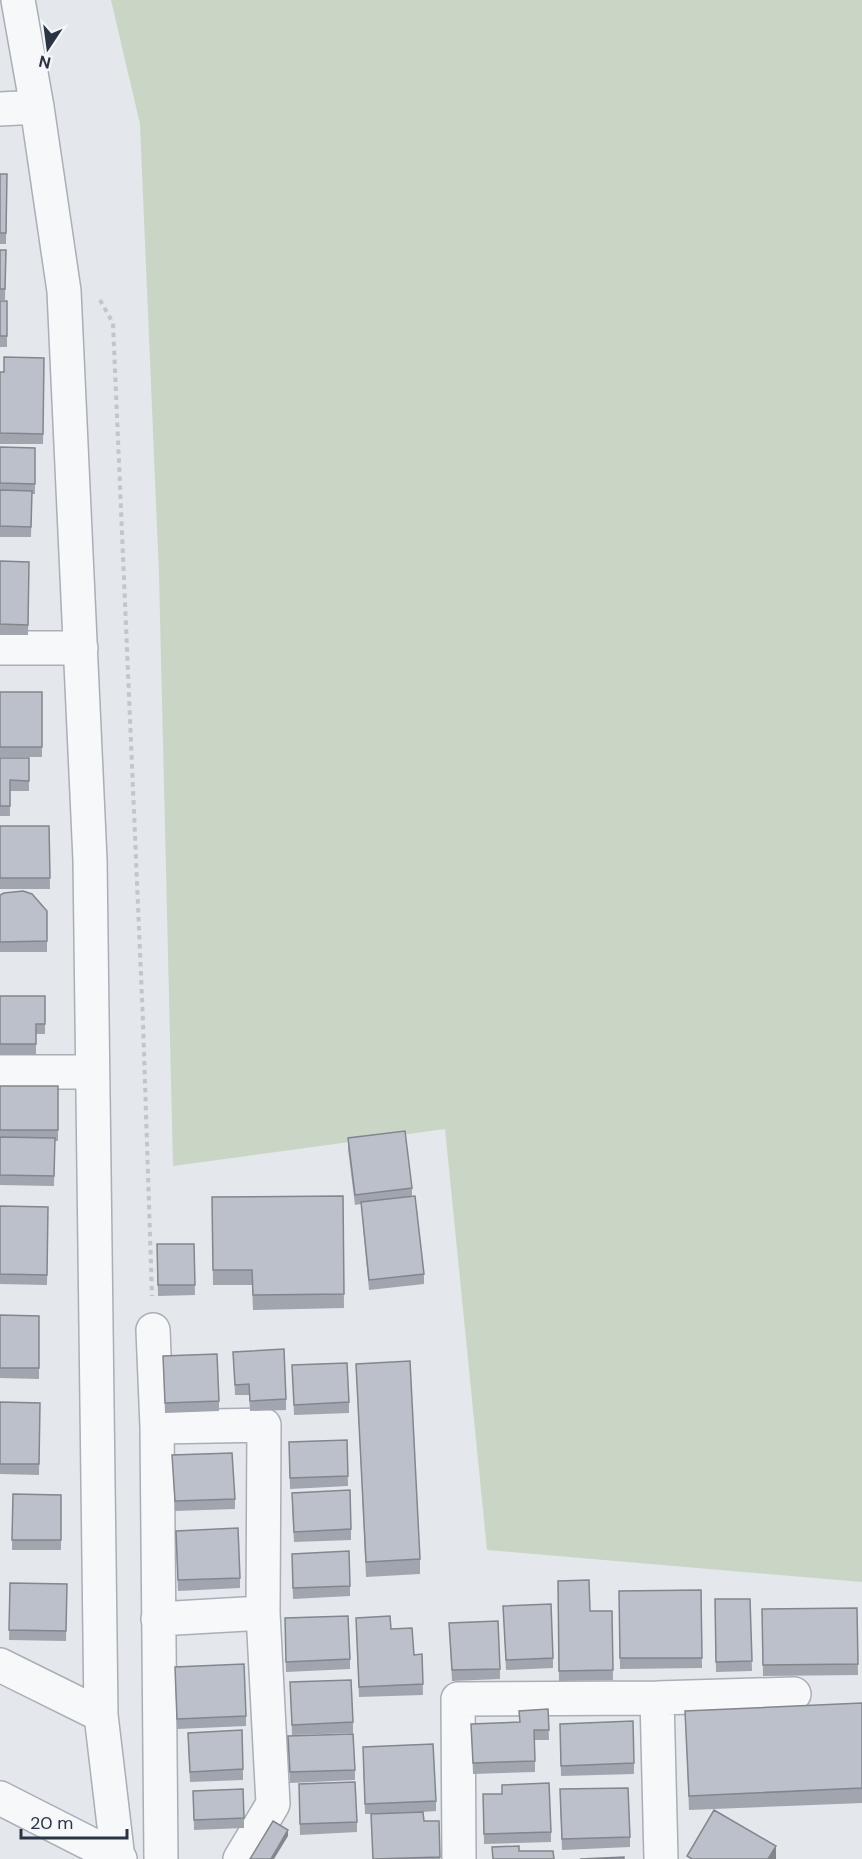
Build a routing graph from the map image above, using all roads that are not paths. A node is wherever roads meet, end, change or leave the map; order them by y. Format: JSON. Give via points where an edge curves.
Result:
{"nodes":[{"id":1,"x":18,"y":0,"type":"edge"},
{"id":2,"x":37,"y":107,"type":"junction"},
{"id":3,"x":0,"y":109,"type":"edge"},
{"id":4,"x":0,"y":648,"type":"edge"},
{"id":5,"x":81,"y":648,"type":"junction"},
{"id":6,"x":0,"y":1072,"type":"edge"},
{"id":7,"x":92,"y":1072,"type":"junction"},
{"id":8,"x":153,"y":1330,"type":"road end"},
{"id":9,"x":157,"y":1427,"type":"junction"},
{"id":10,"x":263,"y":1613,"type":"junction"},
{"id":11,"x":158,"y":1619,"type":"junction"},
{"id":12,"x":0,"y":1665,"type":"edge"},
{"id":13,"x":794,"y":1694,"type":"dead end"},
{"id":14,"x":657,"y":1698,"type":"junction"},
{"id":15,"x":101,"y":1715,"type":"junction"},
{"id":16,"x":0,"y":1798,"type":"edge"},
{"id":17,"x":119,"y":1859,"type":"edge"},
{"id":18,"x":161,"y":1859,"type":"edge"},
{"id":19,"x":240,"y":1859,"type":"edge"},
{"id":20,"x":459,"y":1859,"type":"edge"},
{"id":21,"x":661,"y":1859,"type":"edge"}],
"edges":[{"from":1,"to":2,"type":"street"},
{"from":2,"to":3,"type":"street"},
{"from":2,"to":5,"type":"street","via":[[64,291]]},
{"from":4,"to":5,"type":"street"},
{"from":5,"to":7,"type":"street","via":[[90,860]]},
{"from":6,"to":7,"type":"street"},
{"from":7,"to":15,"type":"street"},
{"from":8,"to":9,"type":"street"},
{"from":9,"to":10,"type":"street","via":[[264,1425]]},
{"from":9,"to":11,"type":"street"},
{"from":10,"to":11,"type":"street"},
{"from":10,"to":19,"type":"street","via":[[273,1804]]},
{"from":11,"to":18,"type":"street"},
{"from":12,"to":15,"type":"street"},
{"from":13,"to":14,"type":"street"},
{"from":14,"to":20,"type":"street","via":[[458,1699]]},
{"from":14,"to":21,"type":"street"},
{"from":15,"to":17,"type":"street"},
{"from":16,"to":17,"type":"street"}]}
